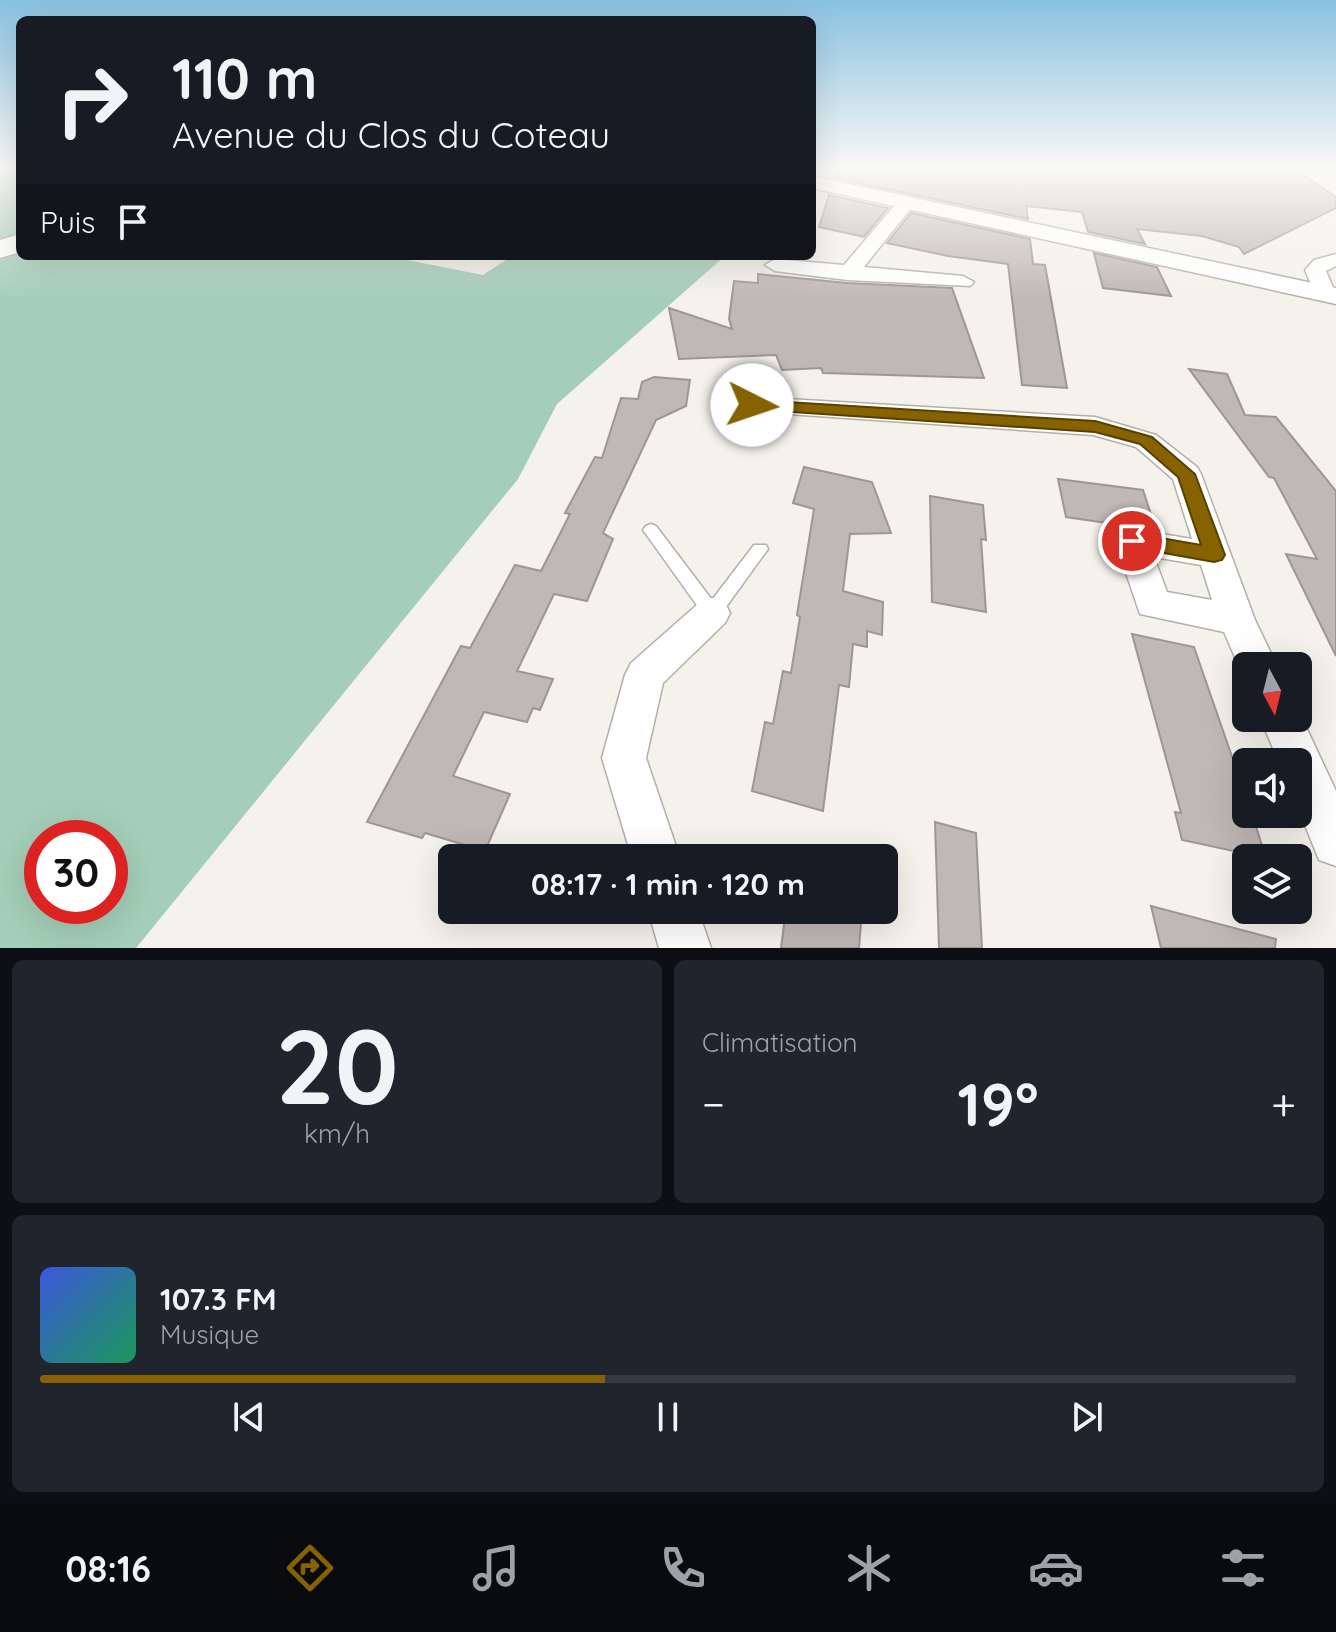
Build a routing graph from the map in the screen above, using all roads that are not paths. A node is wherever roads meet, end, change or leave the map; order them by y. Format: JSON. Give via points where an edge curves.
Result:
{"nodes":[{"id":1,"x":899,"y":211,"type":"edge"},
{"id":2,"x":945,"y":211,"type":"edge"},
{"id":3,"x":1336,"y":260,"type":"edge"},
{"id":4,"x":775,"y":265,"type":"dead end"},
{"id":5,"x":847,"y":274,"type":"junction"},
{"id":6,"x":963,"y":282,"type":"dead end"},
{"id":7,"x":1331,"y":295,"type":"edge"},
{"id":8,"x":752,"y":405,"type":"dead end"},
{"id":9,"x":651,"y":530,"type":"dead end"},
{"id":10,"x":760,"y":549,"type":"dead end"},
{"id":11,"x":1214,"y":555,"type":"junction"},
{"id":12,"x":712,"y":613,"type":"junction"},
{"id":13,"x":1237,"y":620,"type":"junction"},
{"id":14,"x":1252,"y":652,"type":"edge"},
{"id":15,"x":1287,"y":732,"type":"edge"},
{"id":16,"x":1336,"y":843,"type":"edge"},
{"id":17,"x":652,"y":844,"type":"edge"},
{"id":18,"x":677,"y":924,"type":"edge"},
{"id":19,"x":685,"y":948,"type":"edge"}],
"edges":[{"from":1,"to":5,"type":"street"},
{"from":2,"to":7,"type":"street"},
{"from":3,"to":7,"type":"street","via":[[1315,270]]},
{"from":4,"to":5,"type":"street"},
{"from":5,"to":6,"type":"street"},
{"from":8,"to":11,"type":"street","via":[[1095,426],[1146,441],[1186,474]]},
{"from":9,"to":12,"type":"lane"},
{"from":10,"to":12,"type":"lane"},
{"from":11,"to":13,"type":"street"},
{"from":11,"to":13,"type":"street","via":[[1132,541],[1153,604]]},
{"from":12,"to":17,"type":"street","via":[[645,675],[624,758]]},
{"from":13,"to":14,"type":"street"},
{"from":15,"to":16,"type":"street"},
{"from":18,"to":19,"type":"street"}]}
